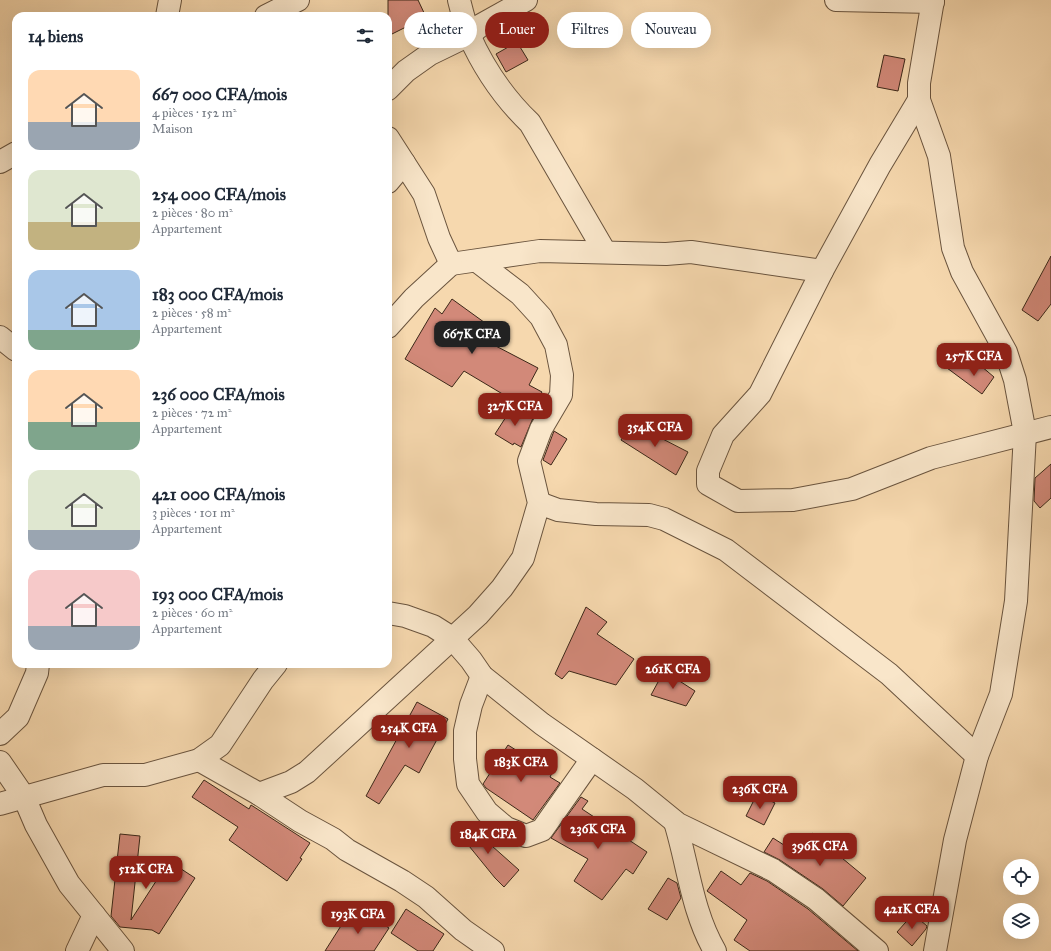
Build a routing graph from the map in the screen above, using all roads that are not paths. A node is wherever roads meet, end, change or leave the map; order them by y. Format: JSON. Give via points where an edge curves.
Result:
{"nodes":[{"id":1,"x":170,"y":0,"type":"edge"},
{"id":2,"x":298,"y":0,"type":"edge"},
{"id":3,"x":459,"y":0,"type":"edge"},
{"id":4,"x":526,"y":0,"type":"edge"},
{"id":5,"x":836,"y":0,"type":"edge"},
{"id":6,"x":933,"y":1,"type":"edge"},
{"id":7,"x":168,"y":12,"type":"edge"},
{"id":8,"x":274,"y":12,"type":"edge"},
{"id":9,"x":462,"y":12,"type":"edge"},
{"id":10,"x":477,"y":28,"type":"edge"},
{"id":11,"x":442,"y":48,"type":"edge"},
{"id":12,"x":476,"y":48,"type":"edge"},
{"id":13,"x":392,"y":85,"type":"edge"},
{"id":14,"x":919,"y":100,"type":"junction"},
{"id":15,"x":392,"y":144,"type":"edge"},
{"id":16,"x":12,"y":155,"type":"edge"},
{"id":17,"x":0,"y":162,"type":"edge"},
{"id":18,"x":404,"y":163,"type":"junction"},
{"id":19,"x":392,"y":177,"type":"edge"},
{"id":20,"x":605,"y":252,"type":"junction"},
{"id":21,"x":478,"y":261,"type":"junction"},
{"id":22,"x":451,"y":264,"type":"junction"},
{"id":23,"x":822,"y":271,"type":"junction"},
{"id":24,"x":392,"y":323,"type":"edge"},
{"id":25,"x":0,"y":337,"type":"edge"},
{"id":26,"x":12,"y":347,"type":"edge"},
{"id":27,"x":1051,"y":427,"type":"edge"},
{"id":28,"x":1025,"y":433,"type":"junction"},
{"id":29,"x":539,"y":503,"type":"junction"},
{"id":30,"x":392,"y":613,"type":"edge"},
{"id":31,"x":452,"y":638,"type":"junction"},
{"id":32,"x":37,"y":668,"type":"edge"},
{"id":33,"x":273,"y":668,"type":"edge"},
{"id":34,"x":482,"y":676,"type":"junction"},
{"id":35,"x":0,"y":734,"type":"edge"},
{"id":36,"x":977,"y":756,"type":"junction"},
{"id":37,"x":592,"y":759,"type":"junction"},
{"id":38,"x":198,"y":760,"type":"junction"},
{"id":39,"x":0,"y":762,"type":"edge"},
{"id":40,"x":259,"y":794,"type":"junction"},
{"id":41,"x":24,"y":797,"type":"junction"},
{"id":42,"x":0,"y":804,"type":"edge"},
{"id":43,"x":675,"y":822,"type":"junction"},
{"id":44,"x":94,"y":915,"type":"junction"},
{"id":45,"x":77,"y":951,"type":"edge"},
{"id":46,"x":123,"y":951,"type":"edge"},
{"id":47,"x":493,"y":951,"type":"edge"},
{"id":48,"x":715,"y":951,"type":"edge"},
{"id":49,"x":877,"y":951,"type":"edge"},
{"id":50,"x":935,"y":951,"type":"edge"}],
"edges":[{"from":1,"to":7,"type":"street"},
{"from":2,"to":8,"type":"street"},
{"from":3,"to":9,"type":"street"},
{"from":4,"to":10,"type":"street"},
{"from":5,"to":6,"type":"street"},
{"from":6,"to":14,"type":"street"},
{"from":11,"to":13,"type":"street","via":[[406,71]]},
{"from":12,"to":20,"type":"street","via":[[494,82],[530,123]]},
{"from":14,"to":23,"type":"street"},
{"from":14,"to":28,"type":"street","via":[[939,156],[953,248],[962,272],[1006,352],[1015,380]]},
{"from":15,"to":18,"type":"street"},
{"from":16,"to":17,"type":"street"},
{"from":18,"to":19,"type":"street"},
{"from":18,"to":22,"type":"street","via":[[424,194]]},
{"from":20,"to":21,"type":"street","via":[[540,251]]},
{"from":20,"to":23,"type":"street","via":[[691,252]]},
{"from":21,"to":22,"type":"street"},
{"from":21,"to":29,"type":"street","via":[[520,294],[541,317],[556,345],[562,375],[561,395],[541,429],[529,461]]},
{"from":22,"to":24,"type":"street"},
{"from":23,"to":28,"type":"street","via":[[760,394],[723,435],[708,471],[708,484],[738,501],[793,500],[852,489],[931,458]]},
{"from":25,"to":26,"type":"street"},
{"from":27,"to":28,"type":"street"},
{"from":28,"to":36,"type":"street","via":[[1016,601],[1001,694]]},
{"from":29,"to":31,"type":"street","via":[[523,558],[483,610]]},
{"from":29,"to":36,"type":"street","via":[[558,510],[596,514],[649,514],[726,550],[888,674]]},
{"from":30,"to":31,"type":"street","via":[[433,626]]},
{"from":31,"to":34,"type":"street"},
{"from":31,"to":40,"type":"street","via":[[427,664],[307,772],[291,782]]},
{"from":32,"to":35,"type":"street","via":[[18,717]]},
{"from":33,"to":38,"type":"street","via":[[220,745]]},
{"from":34,"to":37,"type":"street","via":[[542,724]]},
{"from":34,"to":37,"type":"street","via":[[465,731],[468,784],[487,812],[506,828],[526,836],[542,830]]},
{"from":36,"to":50,"type":"street","via":[[955,840]]},
{"from":37,"to":43,"type":"street","via":[[635,789]]},
{"from":38,"to":40,"type":"street"},
{"from":38,"to":41,"type":"street","via":[[144,775],[102,775]]},
{"from":39,"to":41,"type":"street"},
{"from":40,"to":47,"type":"street","via":[[426,897],[463,930]]},
{"from":41,"to":42,"type":"street"},
{"from":41,"to":44,"type":"street","via":[[36,825],[69,884]]},
{"from":43,"to":48,"type":"street","via":[[694,899],[707,937]]},
{"from":43,"to":49,"type":"street","via":[[773,870],[816,899]]},
{"from":44,"to":45,"type":"street"},
{"from":44,"to":46,"type":"street"}]}
